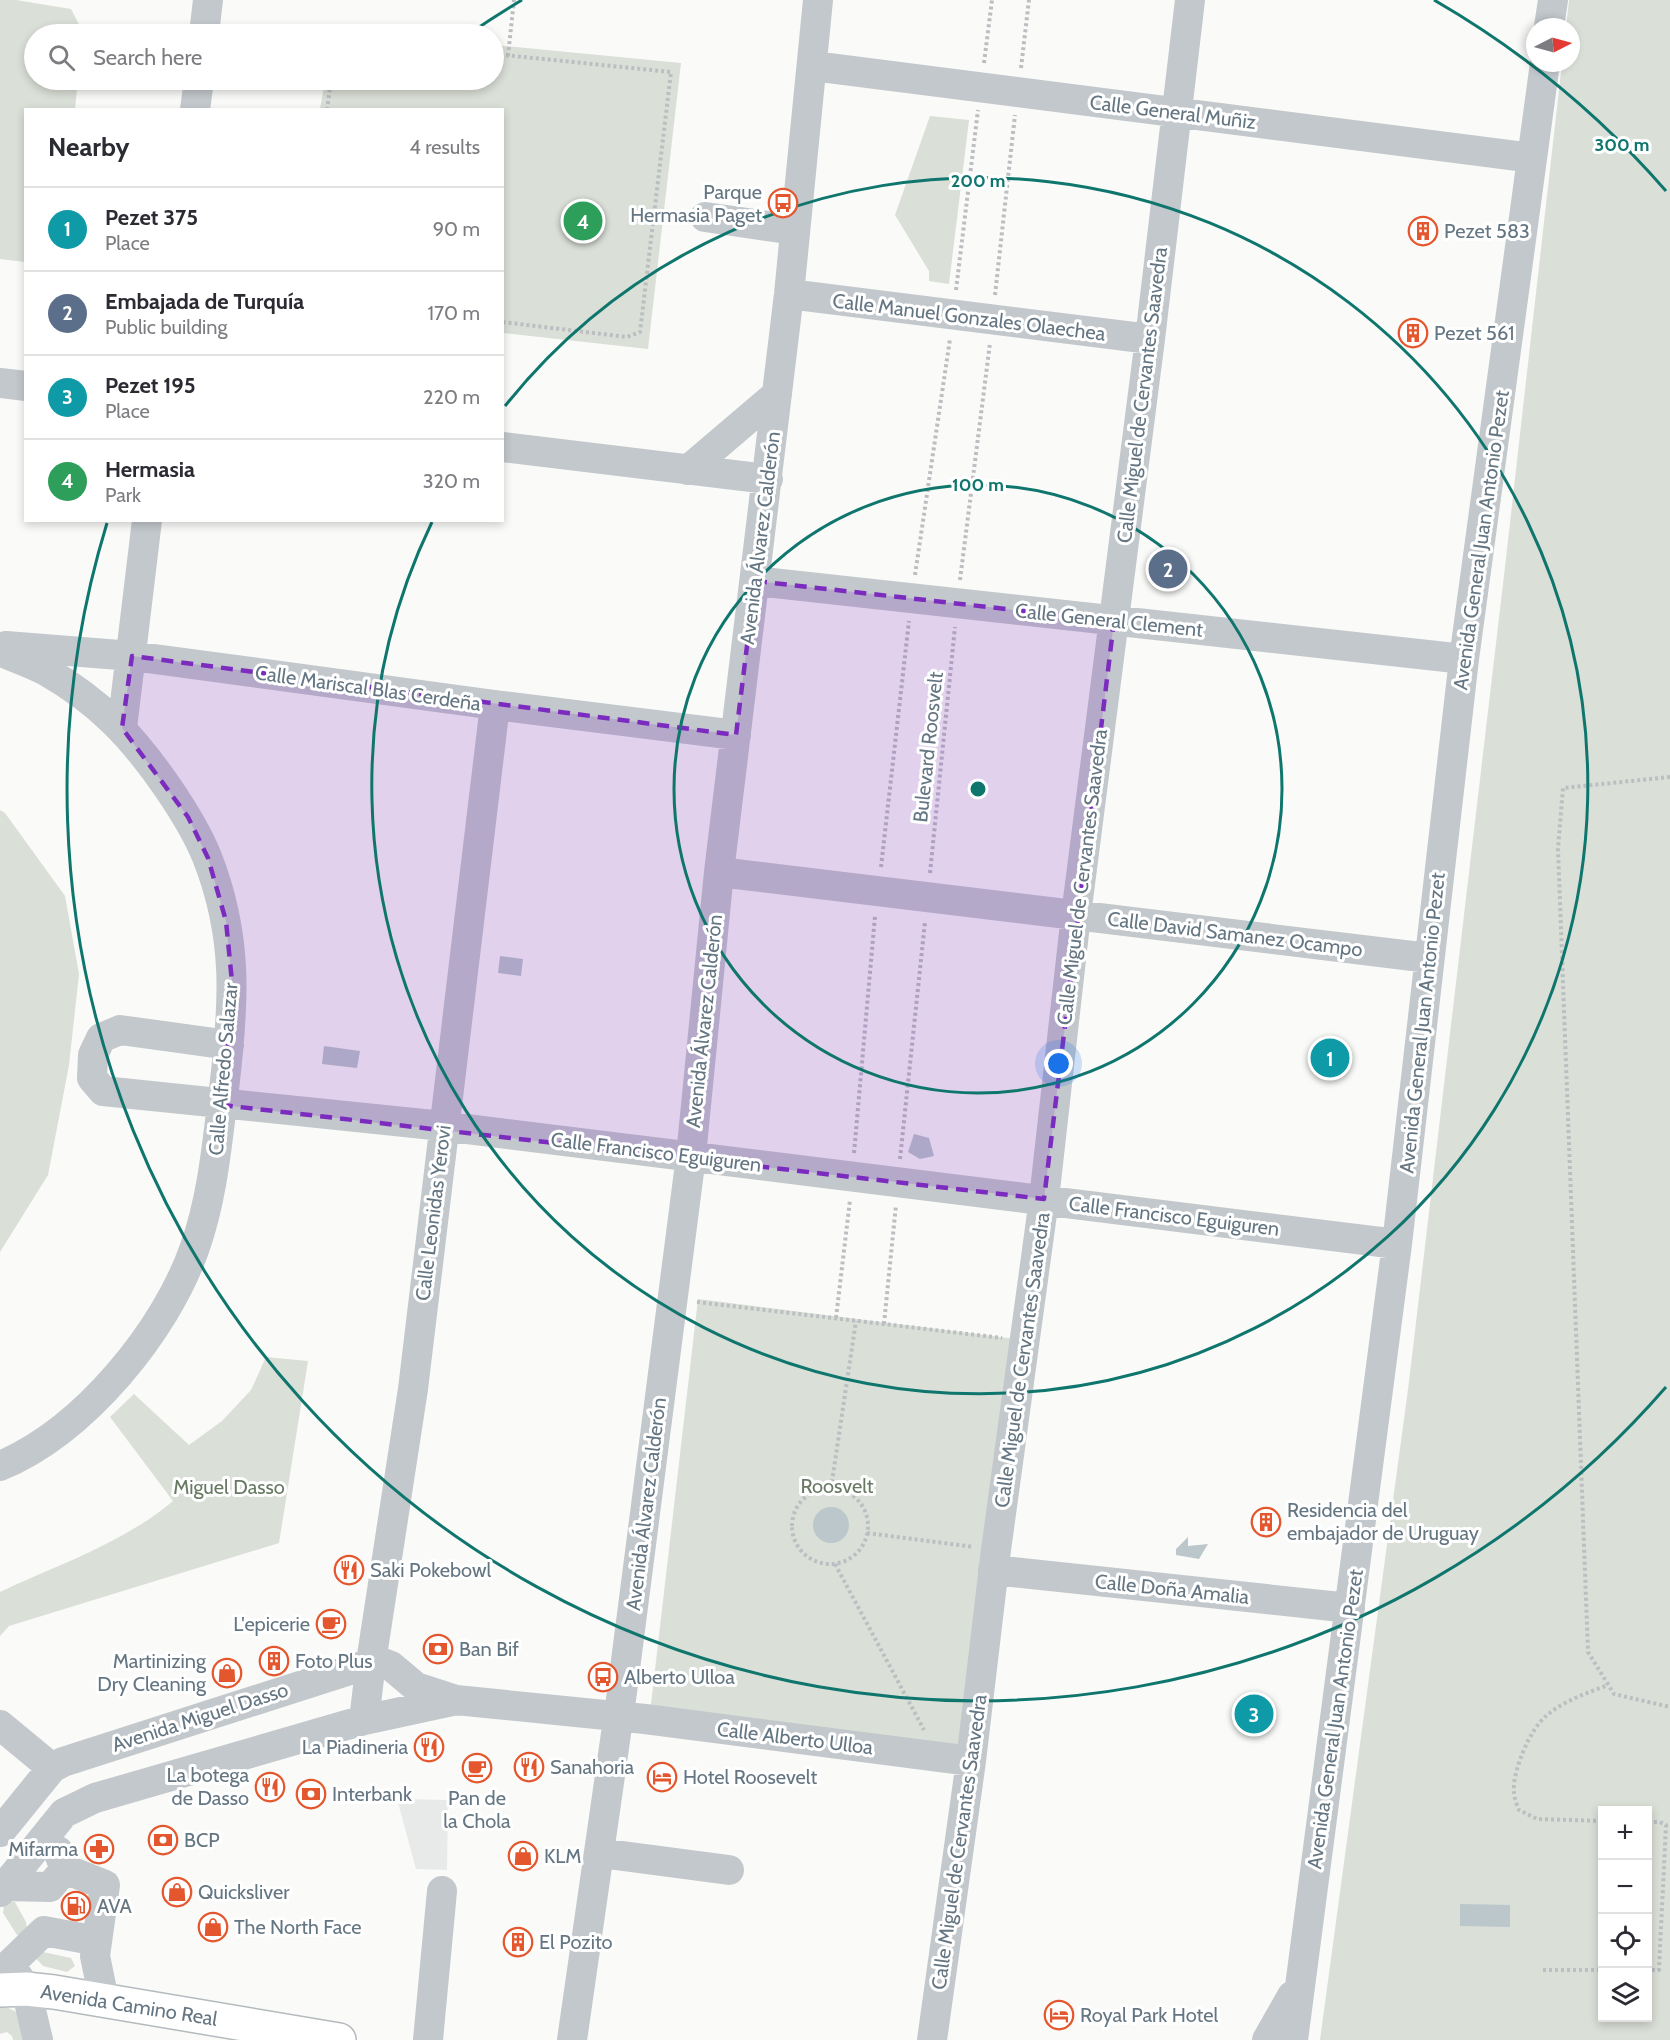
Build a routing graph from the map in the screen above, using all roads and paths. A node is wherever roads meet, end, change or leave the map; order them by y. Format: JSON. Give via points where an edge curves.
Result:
{"nodes":[{"id":1,"x":208,"y":0,"type":"edge"},
{"id":2,"x":514,"y":0,"type":"edge"},
{"id":3,"x":818,"y":0,"type":"edge"},
{"id":4,"x":992,"y":0,"type":"edge"},
{"id":5,"x":1029,"y":0,"type":"edge"},
{"id":6,"x":1191,"y":0,"type":"edge"},
{"id":7,"x":1553,"y":0,"type":"edge"},
{"id":8,"x":1550,"y":18,"type":"edge"},
{"id":9,"x":205,"y":24,"type":"edge"},
{"id":10,"x":504,"y":55,"type":"edge"},
{"id":11,"x":508,"y":56,"type":"junction"},
{"id":12,"x":813,"y":66,"type":"junction"},
{"id":13,"x":983,"y":72,"type":"dead end"},
{"id":14,"x":1544,"y":72,"type":"edge"},
{"id":15,"x":1020,"y":78,"type":"dead end"},
{"id":16,"x":198,"y":90,"type":"edge"},
{"id":17,"x":330,"y":90,"type":"edge"},
{"id":18,"x":979,"y":100,"type":"dead end"},
{"id":19,"x":1017,"y":105,"type":"dead end"},
{"id":20,"x":195,"y":108,"type":"edge"},
{"id":21,"x":327,"y":108,"type":"edge"},
{"id":22,"x":1177,"y":113,"type":"junction"},
{"id":23,"x":1532,"y":158,"type":"junction"},
{"id":24,"x":705,"y":218,"type":"dead end"},
{"id":25,"x":795,"y":230,"type":"junction"},
{"id":26,"x":789,"y":294,"type":"junction"},
{"id":27,"x":955,"y":300,"type":"dead end"},
{"id":28,"x":994,"y":305,"type":"dead end"},
{"id":29,"x":504,"y":322,"type":"edge"},
{"id":30,"x":950,"y":337,"type":"dead end"},
{"id":31,"x":1150,"y":339,"type":"junction"},
{"id":32,"x":990,"y":342,"type":"dead end"},
{"id":33,"x":0,"y":383,"type":"edge"},
{"id":34,"x":24,"y":386,"type":"edge"},
{"id":35,"x":777,"y":394,"type":"junction"},
{"id":36,"x":504,"y":447,"type":"edge"},
{"id":37,"x":688,"y":470,"type":"junction"},
{"id":38,"x":768,"y":478,"type":"junction"},
{"id":39,"x":147,"y":522,"type":"edge"},
{"id":40,"x":755,"y":581,"type":"junction"},
{"id":41,"x":914,"y":584,"type":"dead end"},
{"id":42,"x":959,"y":590,"type":"dead end"},
{"id":43,"x":910,"y":611,"type":"dead end"},
{"id":44,"x":1114,"y":621,"type":"junction"},
{"id":45,"x":955,"y":627,"type":"dead end"},
{"id":46,"x":0,"y":645,"type":"edge"},
{"id":47,"x":0,"y":651,"type":"edge"},
{"id":48,"x":132,"y":656,"type":"junction"},
{"id":49,"x":1464,"y":659,"type":"junction"},
{"id":50,"x":495,"y":705,"type":"junction"},
{"id":51,"x":122,"y":728,"type":"junction"},
{"id":52,"x":736,"y":735,"type":"junction"},
{"id":53,"x":1670,"y":777,"type":"edge"},
{"id":54,"x":719,"y":872,"type":"junction"},
{"id":55,"x":880,"y":876,"type":"dead end"},
{"id":56,"x":929,"y":883,"type":"dead end"},
{"id":57,"x":875,"y":912,"type":"dead end"},
{"id":58,"x":1076,"y":915,"type":"junction"},
{"id":59,"x":926,"y":919,"type":"dead end"},
{"id":60,"x":1429,"y":958,"type":"junction"},
{"id":61,"x":229,"y":1045,"type":"junction"},
{"id":62,"x":222,"y":1105,"type":"junction"},
{"id":63,"x":443,"y":1126,"type":"junction"},
{"id":64,"x":691,"y":1156,"type":"junction"},
{"id":65,"x":854,"y":1160,"type":"dead end"},
{"id":66,"x":900,"y":1166,"type":"dead end"},
{"id":67,"x":851,"y":1189,"type":"dead end"},
{"id":68,"x":897,"y":1194,"type":"dead end"},
{"id":69,"x":1044,"y":1199,"type":"junction"},
{"id":70,"x":1397,"y":1244,"type":"junction"},
{"id":71,"x":673,"y":1299,"type":"junction"},
{"id":72,"x":836,"y":1318,"type":"junction"},
{"id":73,"x":856,"y":1321,"type":"junction"},
{"id":74,"x":884,"y":1323,"type":"junction"},
{"id":75,"x":1003,"y":1338,"type":"dead end"},
{"id":76,"x":0,"y":1466,"type":"edge"},
{"id":77,"x":831,"y":1488,"type":"junction"},
{"id":78,"x":867,"y":1533,"type":"junction"},
{"id":79,"x":995,"y":1560,"type":"junction"},
{"id":80,"x":835,"y":1564,"type":"junction"},
{"id":81,"x":1350,"y":1608,"type":"junction"},
{"id":82,"x":370,"y":1662,"type":"junction"},
{"id":83,"x":1608,"y":1685,"type":"junction"},
{"id":84,"x":456,"y":1700,"type":"junction"},
{"id":85,"x":1670,"y":1707,"type":"edge"},
{"id":86,"x":619,"y":1716,"type":"junction"},
{"id":87,"x":364,"y":1720,"type":"junction"},
{"id":88,"x":0,"y":1725,"type":"edge"},
{"id":89,"x":926,"y":1732,"type":"dead end"},
{"id":90,"x":971,"y":1761,"type":"junction"},
{"id":91,"x":52,"y":1768,"type":"junction"},
{"id":92,"x":1598,"y":1821,"type":"edge"},
{"id":93,"x":1652,"y":1822,"type":"edge"},
{"id":94,"x":1668,"y":1824,"type":"edge"},
{"id":95,"x":50,"y":1830,"type":"junction"},
{"id":96,"x":0,"y":1832,"type":"edge"},
{"id":97,"x":600,"y":1853,"type":"junction"},
{"id":98,"x":729,"y":1870,"type":"dead end"},
{"id":99,"x":57,"y":1878,"type":"junction"},
{"id":100,"x":2,"y":1889,"type":"edge"},
{"id":101,"x":442,"y":1891,"type":"dead end"},
{"id":102,"x":44,"y":1931,"type":"junction"},
{"id":103,"x":97,"y":1941,"type":"junction"},
{"id":104,"x":1543,"y":1970,"type":"dead end"},
{"id":105,"x":1598,"y":1970,"type":"edge"},
{"id":106,"x":1652,"y":1970,"type":"edge"},
{"id":107,"x":9,"y":1974,"type":"edge"},
{"id":108,"x":1299,"y":1983,"type":"junction"},
{"id":109,"x":104,"y":2000,"type":"junction"},
{"id":110,"x":38,"y":2040,"type":"edge"},
{"id":111,"x":339,"y":2040,"type":"edge"},
{"id":112,"x":428,"y":2040,"type":"edge"},
{"id":113,"x":572,"y":2040,"type":"edge"},
{"id":114,"x":932,"y":2040,"type":"edge"},
{"id":115,"x":1267,"y":2040,"type":"edge"},
{"id":116,"x":1293,"y":2040,"type":"edge"}],
"edges":[{"from":1,"to":9,"type":"street"},
{"from":2,"to":11,"type":"path"},
{"from":3,"to":12,"type":"street","name":"Avenida Álvarez Calderón"},
{"from":4,"to":13,"type":"path"},
{"from":5,"to":15,"type":"path"},
{"from":6,"to":22,"type":"street","name":"Calle Miguel de Cervantes Saavedra"},
{"from":7,"to":8,"type":"street"},
{"from":10,"to":11,"type":"path"},
{"from":11,"to":29,"type":"path","via":[[671,72],[640,332],[627,337]]},
{"from":12,"to":22,"type":"street","name":"Calle General Muñiz"},
{"from":12,"to":25,"type":"street","name":"Avenida Álvarez Calderón"},
{"from":14,"to":23,"type":"street","name":"Avenida General Juan Antonio Pezet"},
{"from":16,"to":20,"type":"street"},
{"from":17,"to":21,"type":"path"},
{"from":18,"to":27,"type":"path"},
{"from":19,"to":28,"type":"path"},
{"from":22,"to":23,"type":"street","name":"Calle General Muñiz"},
{"from":22,"to":31,"type":"street","name":"Calle Miguel de Cervantes Saavedra"},
{"from":23,"to":49,"type":"street","name":"Avenida General Juan Antonio Pezet"},
{"from":24,"to":25,"type":"street"},
{"from":25,"to":26,"type":"street","name":"Avenida Álvarez Calderón"},
{"from":26,"to":31,"type":"street","name":"Calle Manuel Gonzales Olaechea"},
{"from":26,"to":35,"type":"street","name":"Avenida Álvarez Calderón"},
{"from":30,"to":41,"type":"path"},
{"from":31,"to":44,"type":"street","name":"Calle Miguel de Cervantes Saavedra"},
{"from":32,"to":42,"type":"path"},
{"from":33,"to":34,"type":"street"},
{"from":35,"to":37,"type":"street"},
{"from":35,"to":38,"type":"street","name":"Avenida Álvarez Calderón"},
{"from":36,"to":37,"type":"street"},
{"from":37,"to":38,"type":"street"},
{"from":38,"to":40,"type":"street","name":"Avenida Álvarez Calderón"},
{"from":39,"to":48,"type":"street"},
{"from":40,"to":44,"type":"street","name":"Calle General Clement"},
{"from":40,"to":52,"type":"street","name":"Avenida Álvarez Calderón"},
{"from":43,"to":55,"type":"path","name":"Bulevard Roosvelt"},
{"from":44,"to":49,"type":"street","name":"Calle General Clement"},
{"from":44,"to":58,"type":"street","name":"Calle Miguel de Cervantes Saavedra"},
{"from":45,"to":56,"type":"path","name":"Bulevard Roosvelt"},
{"from":46,"to":48,"type":"street","name":"Calle Mariscal Blas Cerdeña"},
{"from":47,"to":51,"type":"street","name":"Calle Alfredo Salazar","via":[[44,670],[97,705]]},
{"from":48,"to":50,"type":"street","name":"Calle Mariscal Blas Cerdeña"},
{"from":48,"to":51,"type":"street"},
{"from":49,"to":60,"type":"street","name":"Avenida General Juan Antonio Pezet"},
{"from":50,"to":52,"type":"street","name":"Calle Mariscal Blas Cerdeña"},
{"from":50,"to":63,"type":"street","name":"Calle Leonidas Yerovi"},
{"from":51,"to":61,"type":"street","name":"Calle Alfredo Salazar","via":[[188,817],[208,858],[231,952]]},
{"from":52,"to":54,"type":"street","name":"Avenida Álvarez Calderón"},
{"from":53,"to":83,"type":"path","via":[[1563,788],[1559,839],[1588,1652]]},
{"from":54,"to":58,"type":"street","name":"Calle David Samanez Ocampo"},
{"from":54,"to":64,"type":"street","name":"Avenida Álvarez Calderón"},
{"from":57,"to":65,"type":"path"},
{"from":58,"to":60,"type":"street","name":"Calle David Samanez Ocampo"},
{"from":58,"to":69,"type":"street","name":"Calle Miguel de Cervantes Saavedra"},
{"from":59,"to":66,"type":"path"},
{"from":60,"to":70,"type":"street","name":"Avenida General Juan Antonio Pezet"},
{"from":61,"to":62,"type":"street","name":"Calle Alfredo Salazar"},
{"from":61,"to":62,"type":"street","name":"Calle Francisco Eguiguren","via":[[120,1030],[102,1038],[93,1055],[92,1078],[103,1091]]},
{"from":62,"to":63,"type":"street","name":"Calle Francisco Eguiguren"},
{"from":62,"to":76,"type":"street","name":"Calle Alfredo Salazar","via":[[214,1166],[195,1247],[156,1325],[99,1395],[41,1444]]},
{"from":63,"to":64,"type":"street","name":"Calle Francisco Eguiguren"},
{"from":63,"to":82,"type":"street","name":"Calle Leonidas Yerovi","via":[[413,1389]]},
{"from":64,"to":69,"type":"street","name":"Calle Francisco Eguiguren"},
{"from":64,"to":71,"type":"street","name":"Avenida Álvarez Calderón"},
{"from":67,"to":72,"type":"path"},
{"from":68,"to":74,"type":"path"},
{"from":69,"to":70,"type":"street","name":"Calle Francisco Eguiguren"},
{"from":69,"to":79,"type":"street","name":"Calle Miguel de Cervantes Saavedra"},
{"from":70,"to":81,"type":"street","name":"Avenida General Juan Antonio Pezet"},
{"from":71,"to":72,"type":"path"},
{"from":71,"to":86,"type":"street","name":"Avenida Álvarez Calderón"},
{"from":72,"to":73,"type":"path"},
{"from":73,"to":74,"type":"path"},
{"from":73,"to":77,"type":"path"},
{"from":74,"to":75,"type":"path"},
{"from":77,"to":78,"type":"path","via":[[857,1499],[868,1521]]},
{"from":77,"to":80,"type":"path","via":[[812,1492],[801,1500],[791,1524],[793,1538],[804,1554],[821,1563]]},
{"from":78,"to":79,"type":"path"},
{"from":78,"to":80,"type":"path","via":[[856,1554]]},
{"from":79,"to":81,"type":"street","name":"Calle Doña Amalia"},
{"from":79,"to":90,"type":"street","name":"Calle Miguel de Cervantes Saavedra"},
{"from":80,"to":89,"type":"path"},
{"from":81,"to":108,"type":"street","name":"Avenida General Juan Antonio Pezet"},
{"from":82,"to":84,"type":"street","via":[[385,1663],[416,1687]]},
{"from":82,"to":87,"type":"street","name":"Calle Leonidas Yerovi"},
{"from":82,"to":91,"type":"street","name":"Avenida Miguel Dasso"},
{"from":83,"to":85,"type":"path","via":[[1614,1694]]},
{"from":83,"to":92,"type":"path","via":[[1545,1717],[1528,1738],[1514,1791],[1519,1810],[1537,1819]]},
{"from":84,"to":86,"type":"street"},
{"from":84,"to":87,"type":"street"},
{"from":86,"to":90,"type":"street","name":"Calle Alberto Ulloa"},
{"from":86,"to":97,"type":"street","name":"Avenida Álvarez Calderón"},
{"from":87,"to":95,"type":"street","via":[[95,1798],[64,1813]]},
{"from":88,"to":91,"type":"street"},
{"from":90,"to":114,"type":"street","name":"Calle Miguel de Cervantes Saavedra"},
{"from":91,"to":96,"type":"street","name":"Avenida Miguel Dasso"},
{"from":93,"to":94,"type":"path"},
{"from":94,"to":106,"type":"path","via":[[1659,1970]]},
{"from":95,"to":99,"type":"street"},
{"from":95,"to":100,"type":"street"},
{"from":97,"to":98,"type":"street"},
{"from":97,"to":113,"type":"street","name":"Avenida Álvarez Calderón"},
{"from":99,"to":100,"type":"street"},
{"from":99,"to":102,"type":"street"},
{"from":99,"to":103,"type":"street","via":[[105,1885]]},
{"from":101,"to":112,"type":"street"},
{"from":102,"to":103,"type":"street"},
{"from":102,"to":107,"type":"street"},
{"from":103,"to":109,"type":"street","via":[[95,1956]]},
{"from":104,"to":105,"type":"path"},
{"from":107,"to":109,"type":"main road","name":"Avenida Camino Real"},
{"from":107,"to":110,"type":"street"},
{"from":108,"to":115,"type":"street","name":"Avenida General Juan Antonio Pezet"},
{"from":108,"to":116,"type":"street","name":"Avenida General Juan Antonio Pezet"},
{"from":109,"to":111,"type":"main road","name":"Avenida Camino Real"}]}
